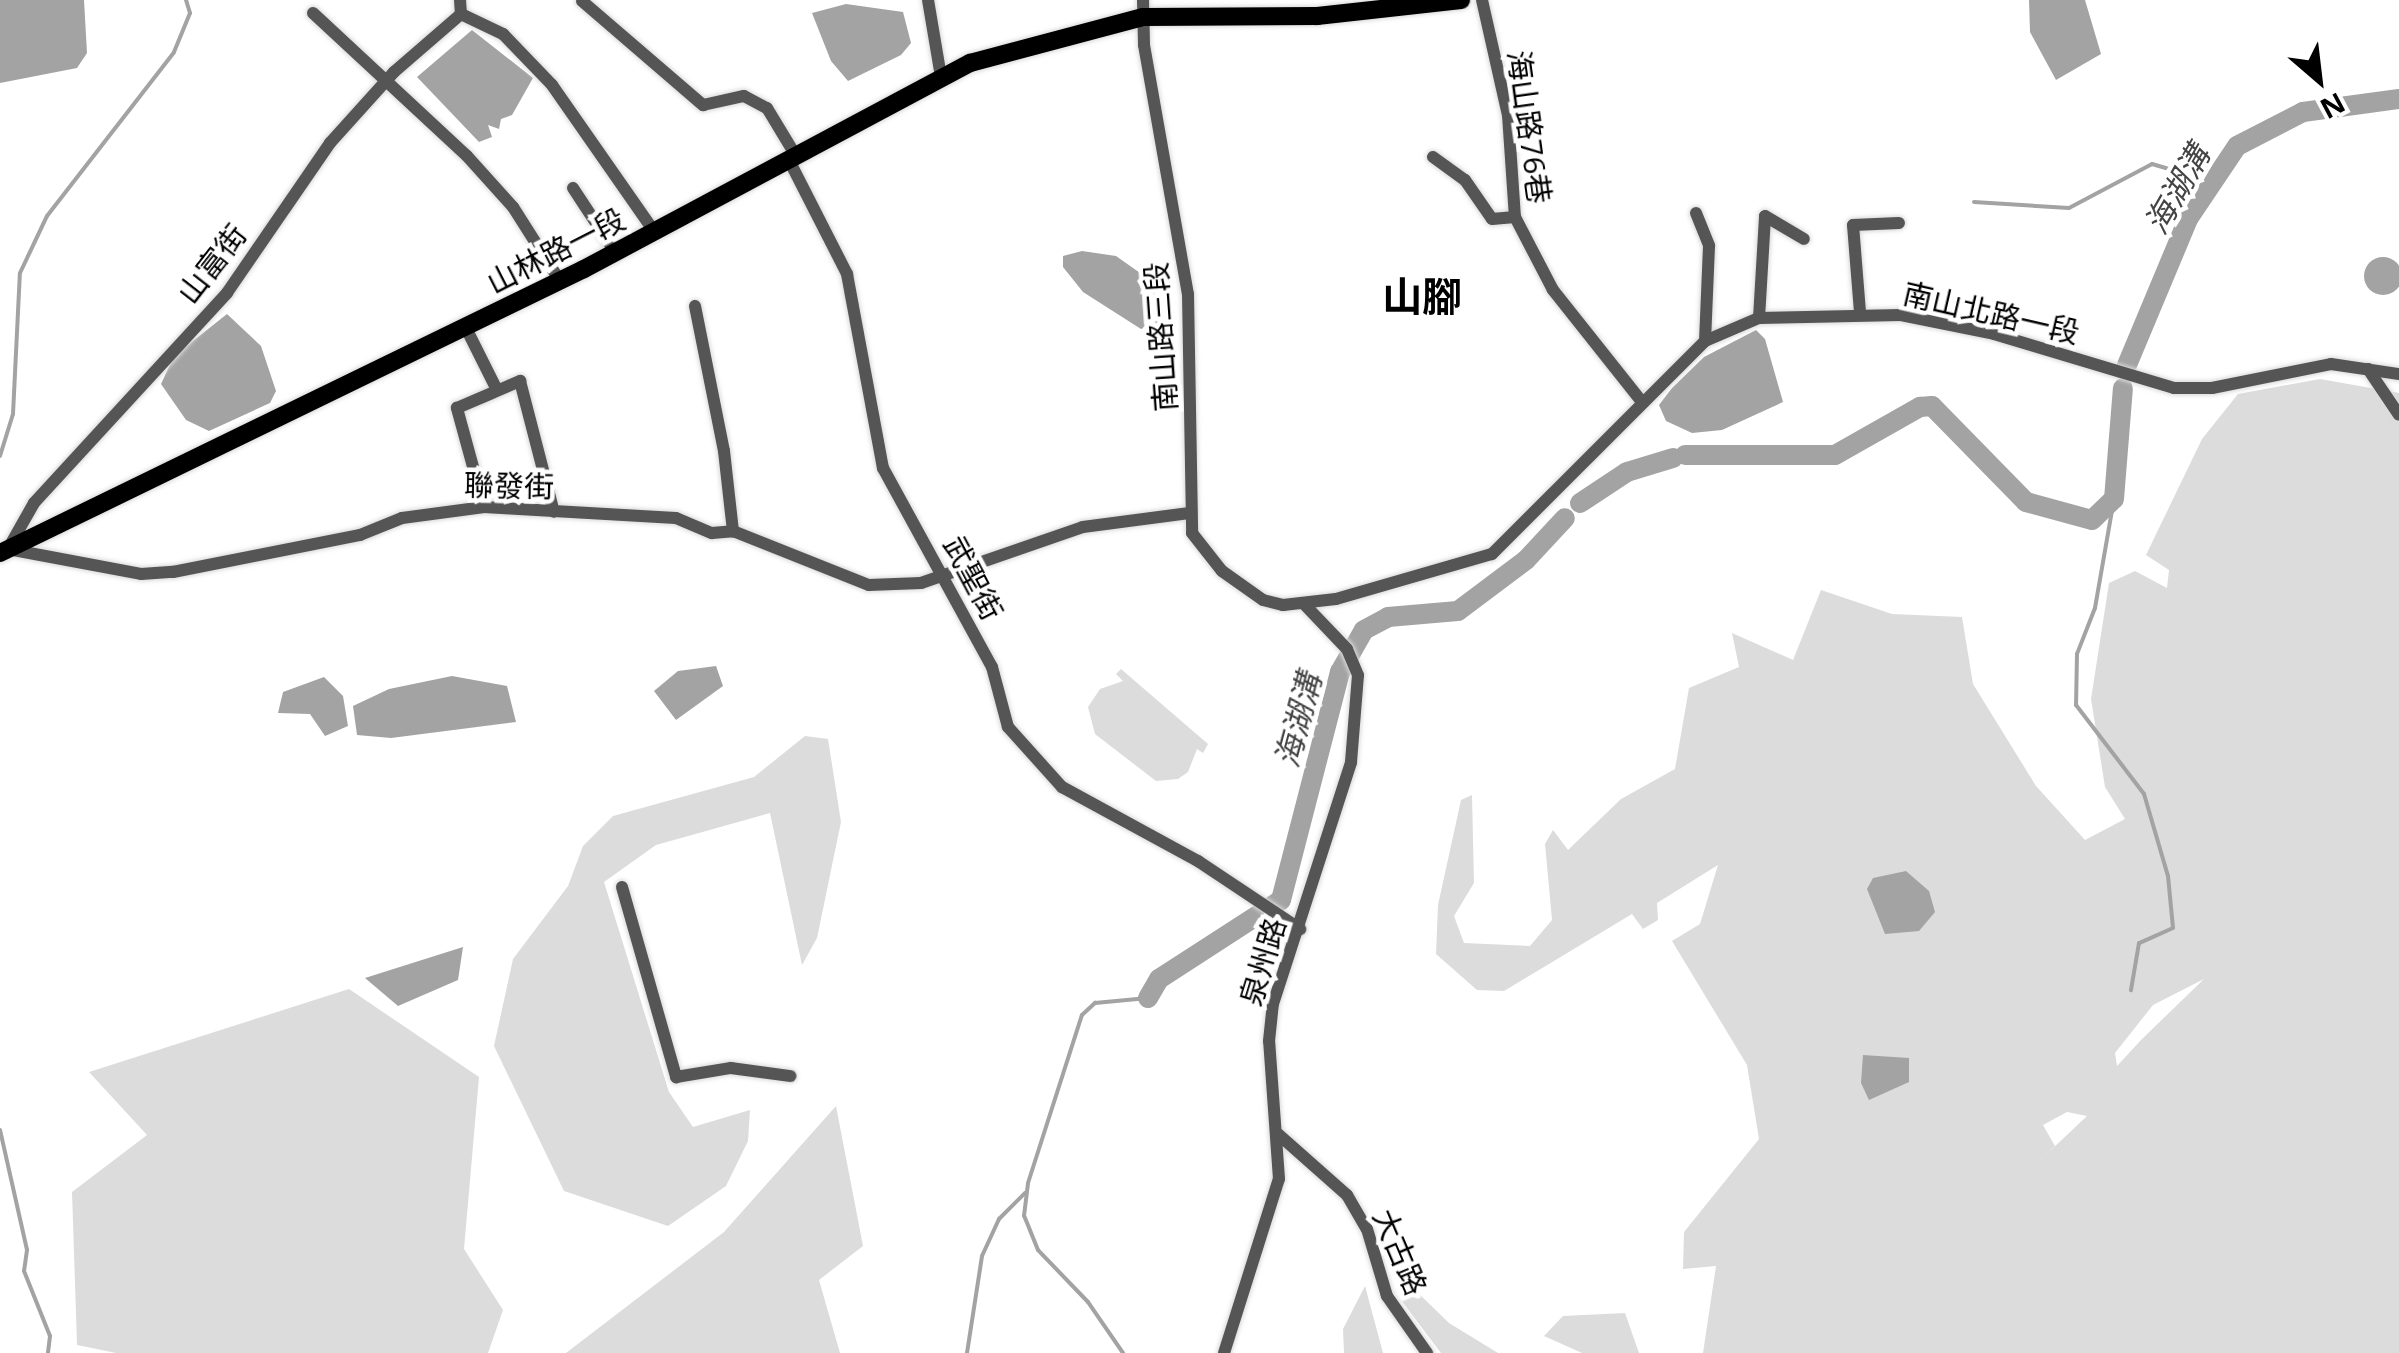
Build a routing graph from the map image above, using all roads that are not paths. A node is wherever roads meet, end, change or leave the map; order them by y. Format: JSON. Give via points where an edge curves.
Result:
{"nodes":[{"id":1,"x":928,"y":0,"type":"edge"},
{"id":2,"x":1462,"y":0,"type":"edge"},
{"id":3,"x":1482,"y":0,"type":"edge"},
{"id":4,"x":582,"y":1,"type":"edge"},
{"id":5,"x":460,"y":7,"type":"edge"},
{"id":6,"x":1143,"y":9,"type":"edge"},
{"id":7,"x":313,"y":14,"type":"dead end"},
{"id":8,"x":941,"y":77,"type":"junction"},
{"id":9,"x":387,"y":80,"type":"junction"},
{"id":10,"x":1433,"y":157,"type":"dead end"},
{"id":11,"x":793,"y":158,"type":"junction"},
{"id":12,"x":573,"y":188,"type":"dead end"},
{"id":13,"x":1696,"y":213,"type":"dead end"},
{"id":14,"x":1515,"y":217,"type":"junction"},
{"id":15,"x":1899,"y":223,"type":"dead end"},
{"id":16,"x":654,"y":232,"type":"junction"},
{"id":17,"x":1804,"y":239,"type":"dead end"},
{"id":18,"x":615,"y":252,"type":"junction"},
{"id":19,"x":560,"y":281,"type":"junction"},
{"id":20,"x":695,"y":306,"type":"dead end"},
{"id":21,"x":1860,"y":312,"type":"junction"},
{"id":22,"x":1759,"y":318,"type":"junction"},
{"id":23,"x":466,"y":328,"type":"junction"},
{"id":24,"x":1705,"y":341,"type":"junction"},
{"id":25,"x":2368,"y":369,"type":"junction"},
{"id":26,"x":2395,"y":373,"type":"edge"},
{"id":27,"x":497,"y":390,"type":"junction"},
{"id":28,"x":2399,"y":391,"type":"edge"},
{"id":29,"x":1643,"y":402,"type":"junction"},
{"id":30,"x":2399,"y":415,"type":"edge"},
{"id":31,"x":484,"y":507,"type":"junction"},
{"id":32,"x":554,"y":512,"type":"junction"},
{"id":33,"x":1189,"y":513,"type":"junction"},
{"id":34,"x":732,"y":531,"type":"junction"},
{"id":35,"x":4,"y":551,"type":"edge"},
{"id":36,"x":944,"y":575,"type":"junction"},
{"id":37,"x":1304,"y":604,"type":"junction"},
{"id":38,"x":622,"y":887,"type":"dead end"},
{"id":39,"x":1300,"y":929,"type":"junction"},
{"id":40,"x":790,"y":1076,"type":"dead end"},
{"id":41,"x":1278,"y":1134,"type":"junction"},
{"id":42,"x":1224,"y":1353,"type":"edge"},
{"id":43,"x":1427,"y":1353,"type":"edge"}],
"edges":[{"from":1,"to":8,"type":"street"},
{"from":2,"to":6,"type":"main road","name":"山林路一段","via":[[1317,16]]},
{"from":3,"to":14,"type":"street","name":"海山路76巷","via":[[1508,115]]},
{"from":4,"to":11,"type":"street","name":"武聖街","via":[[703,105],[744,96],[767,108]]},
{"from":5,"to":9,"type":"street","name":"山富街"},
{"from":5,"to":16,"type":"street","via":[[503,34],[552,84]]},
{"from":6,"to":8,"type":"main road","name":"山林路一段"},
{"from":6,"to":33,"type":"street","name":"南山路三段","via":[[1188,294]]},
{"from":7,"to":9,"type":"street"},
{"from":8,"to":11,"type":"main road","name":"山林路一段"},
{"from":9,"to":19,"type":"street","via":[[514,206]]},
{"from":9,"to":35,"type":"street","name":"山富街","via":[[330,143],[226,292],[34,502]]},
{"from":10,"to":14,"type":"street","via":[[1465,180],[1492,220]]},
{"from":11,"to":16,"type":"main road","name":"山林路一段"},
{"from":11,"to":36,"type":"street","name":"武聖街","via":[[847,274],[883,468]]},
{"from":12,"to":18,"type":"street"},
{"from":13,"to":24,"type":"street","via":[[1708,246]]},
{"from":14,"to":29,"type":"street","name":"海山路76巷","via":[[1553,290]]},
{"from":15,"to":21,"type":"street","via":[[1853,225]]},
{"from":16,"to":18,"type":"main road","name":"山林路一段"},
{"from":17,"to":22,"type":"street","via":[[1765,216]]},
{"from":18,"to":19,"type":"main road","name":"山林路一段"},
{"from":19,"to":23,"type":"main road","name":"山林路一段"},
{"from":20,"to":34,"type":"street","via":[[721,432]]},
{"from":21,"to":22,"type":"street","name":"南山北路一段"},
{"from":21,"to":25,"type":"street","name":"南山北路一段","via":[[1994,334],[2174,388],[2212,388],[2331,364]]},
{"from":22,"to":24,"type":"street","name":"南山北路一段"},
{"from":23,"to":27,"type":"street"},
{"from":23,"to":35,"type":"main road","name":"山林路一段"},
{"from":24,"to":29,"type":"street","name":"南山北路一段"},
{"from":25,"to":26,"type":"street","name":"南山北路一段"},
{"from":25,"to":30,"type":"street"},
{"from":26,"to":28,"type":"street"},
{"from":27,"to":31,"type":"street","via":[[457,408]]},
{"from":27,"to":32,"type":"street","via":[[520,381]]},
{"from":29,"to":37,"type":"street","name":"南山北路一段","via":[[1492,554]]},
{"from":31,"to":32,"type":"street","name":"聯發街"},
{"from":31,"to":35,"type":"street","name":"聯發街","via":[[402,518],[343,539],[274,547],[172,572],[141,574]]},
{"from":32,"to":34,"type":"street","name":"聯發街","via":[[676,518],[712,533]]},
{"from":33,"to":36,"type":"street","name":"聯發街","via":[[1083,528]]},
{"from":33,"to":37,"type":"street","name":"南山路三段","via":[[1192,533],[1222,571],[1263,600]]},
{"from":34,"to":36,"type":"street","name":"聯發街","via":[[869,585],[922,583]]},
{"from":36,"to":39,"type":"street","name":"武聖街","via":[[992,668],[1008,727],[1022,748],[1088,805],[1198,862]]},
{"from":37,"to":39,"type":"street","name":"泉州路","via":[[1350,654],[1358,675],[1347,787]]},
{"from":38,"to":40,"type":"street","via":[[676,1077],[731,1068]]},
{"from":39,"to":41,"type":"street","name":"泉州路","via":[[1269,1028]]},
{"from":41,"to":42,"type":"street","name":"泉州路","via":[[1270,1220]]},
{"from":41,"to":43,"type":"street","name":"大古路","via":[[1347,1196],[1367,1229],[1386,1296]]}]}
